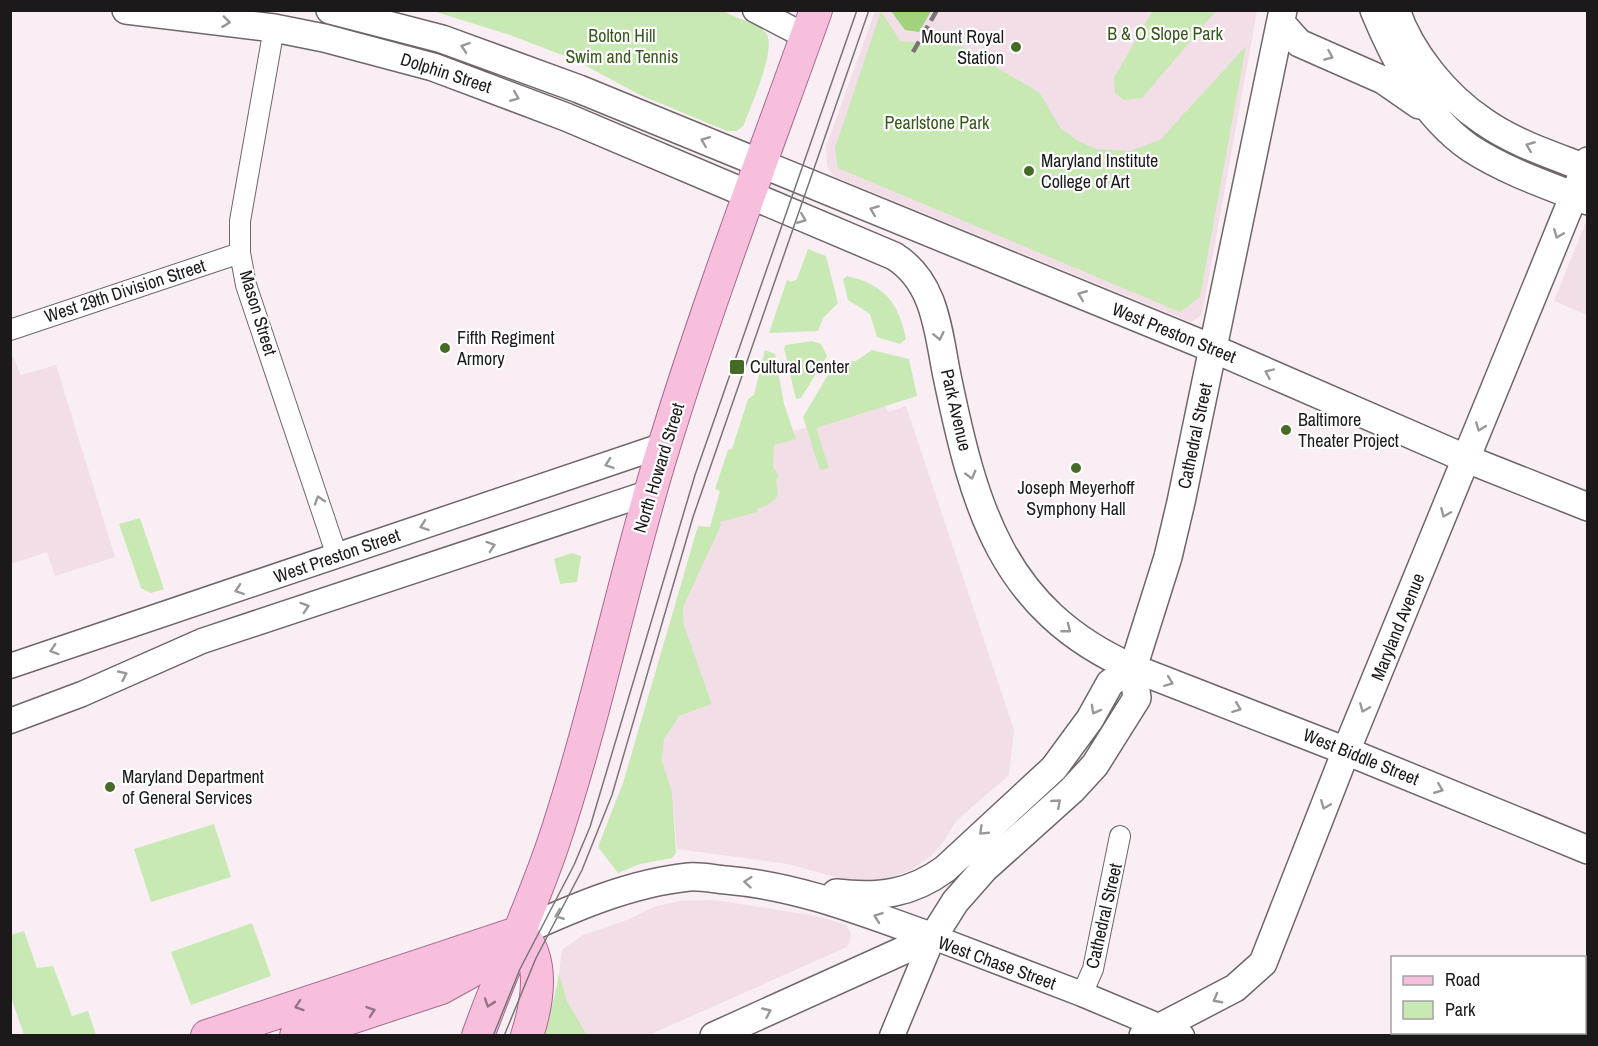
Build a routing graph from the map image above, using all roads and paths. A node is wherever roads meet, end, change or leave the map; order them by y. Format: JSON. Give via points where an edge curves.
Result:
{"nodes":[{"id":1,"x":126,"y":10,"type":"edge"},
{"id":2,"x":330,"y":10,"type":"edge"},
{"id":3,"x":755,"y":10,"type":"edge"},
{"id":4,"x":1374,"y":10,"type":"edge"},
{"id":5,"x":1396,"y":10,"type":"edge"},
{"id":6,"x":1285,"y":15,"type":"edge"},
{"id":7,"x":811,"y":24,"type":"edge"},
{"id":8,"x":274,"y":28,"type":"junction"},
{"id":9,"x":1446,"y":126,"type":"junction"},
{"id":10,"x":760,"y":163,"type":"junction"},
{"id":11,"x":1586,"y":166,"type":"edge"},
{"id":12,"x":748,"y":196,"type":"junction"},
{"id":13,"x":1580,"y":198,"type":"edge"},
{"id":14,"x":240,"y":253,"type":"junction"},
{"id":15,"x":10,"y":330,"type":"edge"},
{"id":16,"x":1214,"y":349,"type":"junction"},
{"id":17,"x":664,"y":445,"type":"junction"},
{"id":18,"x":1467,"y":459,"type":"junction"},
{"id":19,"x":651,"y":492,"type":"junction"},
{"id":20,"x":1587,"y":507,"type":"edge"},
{"id":21,"x":337,"y":556,"type":"junction"},
{"id":22,"x":10,"y":666,"type":"edge"},
{"id":23,"x":1133,"y":668,"type":"junction"},
{"id":24,"x":10,"y":721,"type":"edge"},
{"id":25,"x":1346,"y":751,"type":"junction"},
{"id":26,"x":1120,"y":836,"type":"dead end"},
{"id":27,"x":1587,"y":850,"type":"edge"},
{"id":28,"x":805,"y":892,"type":"junction"},
{"id":29,"x":520,"y":932,"type":"junction"},
{"id":30,"x":933,"y":937,"type":"junction"},
{"id":31,"x":1082,"y":994,"type":"junction"},
{"id":32,"x":314,"y":1032,"type":"edge"},
{"id":33,"x":1162,"y":1032,"type":"edge"},
{"id":34,"x":207,"y":1035,"type":"edge"},
{"id":35,"x":478,"y":1035,"type":"edge"},
{"id":36,"x":527,"y":1035,"type":"edge"},
{"id":37,"x":714,"y":1035,"type":"edge"},
{"id":38,"x":892,"y":1035,"type":"edge"}],
"edges":[{"from":1,"to":8,"type":"main road","name":"Dolphin Street","one_way":true},
{"from":10,"to":2,"type":"main road","name":"Dolphin Street","one_way":true,"via":[[442,39]]},
{"from":3,"to":7,"type":"street"},
{"from":4,"to":9,"type":"main road","via":[[1404,73]]},
{"from":11,"to":5,"type":"main road","one_way":true,"via":[[1520,141],[1467,108],[1424,62]]},
{"from":6,"to":9,"type":"main road","one_way":true,"via":[[1299,43],[1383,80]]},
{"from":6,"to":16,"type":"main road","name":"Cathedral Street"},
{"from":7,"to":10,"type":"main road","name":"North Howard Street"},
{"from":8,"to":12,"type":"main road","name":"Dolphin Street","one_way":true,"via":[[370,49],[453,74],[566,117]]},
{"from":8,"to":14,"type":"street","name":"Mason Street","via":[[240,221]]},
{"from":9,"to":13,"type":"main road","via":[[1469,147],[1494,161]]},
{"from":10,"to":12,"type":"main road","name":"North Howard Street"},
{"from":16,"to":10,"type":"main road","name":"West Preston Street","one_way":true},
{"from":11,"to":13,"type":"main road","name":"Maryland Avenue"},
{"from":12,"to":17,"type":"main road","name":"North Howard Street"},
{"from":12,"to":23,"type":"main road","name":"Park Avenue","one_way":true,"via":[[885,252],[911,268],[932,304],[974,486],[1001,555],[1038,603],[1062,626],[1099,652]]},
{"from":13,"to":18,"type":"main road","name":"Maryland Avenue","one_way":true},
{"from":14,"to":15,"type":"street","name":"West 29th Division Street"},
{"from":21,"to":14,"type":"street","name":"Mason Street","one_way":true,"via":[[246,285]]},
{"from":18,"to":16,"type":"main road","name":"West Preston Street","one_way":true},
{"from":16,"to":23,"type":"main road","name":"Cathedral Street","via":[[1168,557]]},
{"from":17,"to":19,"type":"main road","name":"North Howard Street"},
{"from":17,"to":21,"type":"street","name":"West Preston Street","one_way":true},
{"from":18,"to":20,"type":"main road","name":"West Preston Street"},
{"from":18,"to":25,"type":"main road","name":"Maryland Avenue","one_way":true},
{"from":24,"to":19,"type":"street","name":"West Preston Street","one_way":true,"via":[[202,641]]},
{"from":19,"to":29,"type":"main road","name":"North Howard Street","via":[[590,722],[553,845]]},
{"from":21,"to":22,"type":"street","name":"West Preston Street","one_way":true},
{"from":23,"to":25,"type":"main road","name":"West Biddle Street","one_way":true},
{"from":23,"to":28,"type":"main road","one_way":true,"via":[[1110,683],[1090,719],[1054,768],[945,870],[926,883],[883,896]]},
{"from":30,"to":23,"type":"main road","one_way":true,"via":[[955,902],[984,868],[1072,790],[1104,753],[1137,698]]},
{"from":25,"to":27,"type":"main road","name":"West Biddle Street","one_way":true},
{"from":25,"to":33,"type":"main road","name":"Maryland Avenue","one_way":true,"via":[[1263,963],[1235,988]]},
{"from":26,"to":31,"type":"street","name":"Cathedral Street","via":[[1093,969]]},
{"from":28,"to":29,"type":"main road","one_way":true,"via":[[756,882],[692,877],[624,891]]},
{"from":30,"to":28,"type":"main road","one_way":true},
{"from":32,"to":29,"type":"main road","one_way":true,"via":[[441,987],[470,972]]},
{"from":29,"to":34,"type":"main road","one_way":true},
{"from":29,"to":35,"type":"main road","name":"North Howard Street","one_way":true,"via":[[498,977]]},
{"from":29,"to":36,"type":"main road","via":[[536,958],[537,978]]},
{"from":30,"to":31,"type":"street","name":"West Chase Street"},
{"from":37,"to":30,"type":"main road","name":"West Chase Street","one_way":true},
{"from":30,"to":38,"type":"street"},
{"from":31,"to":33,"type":"street","name":"West Chase Street"}]}
